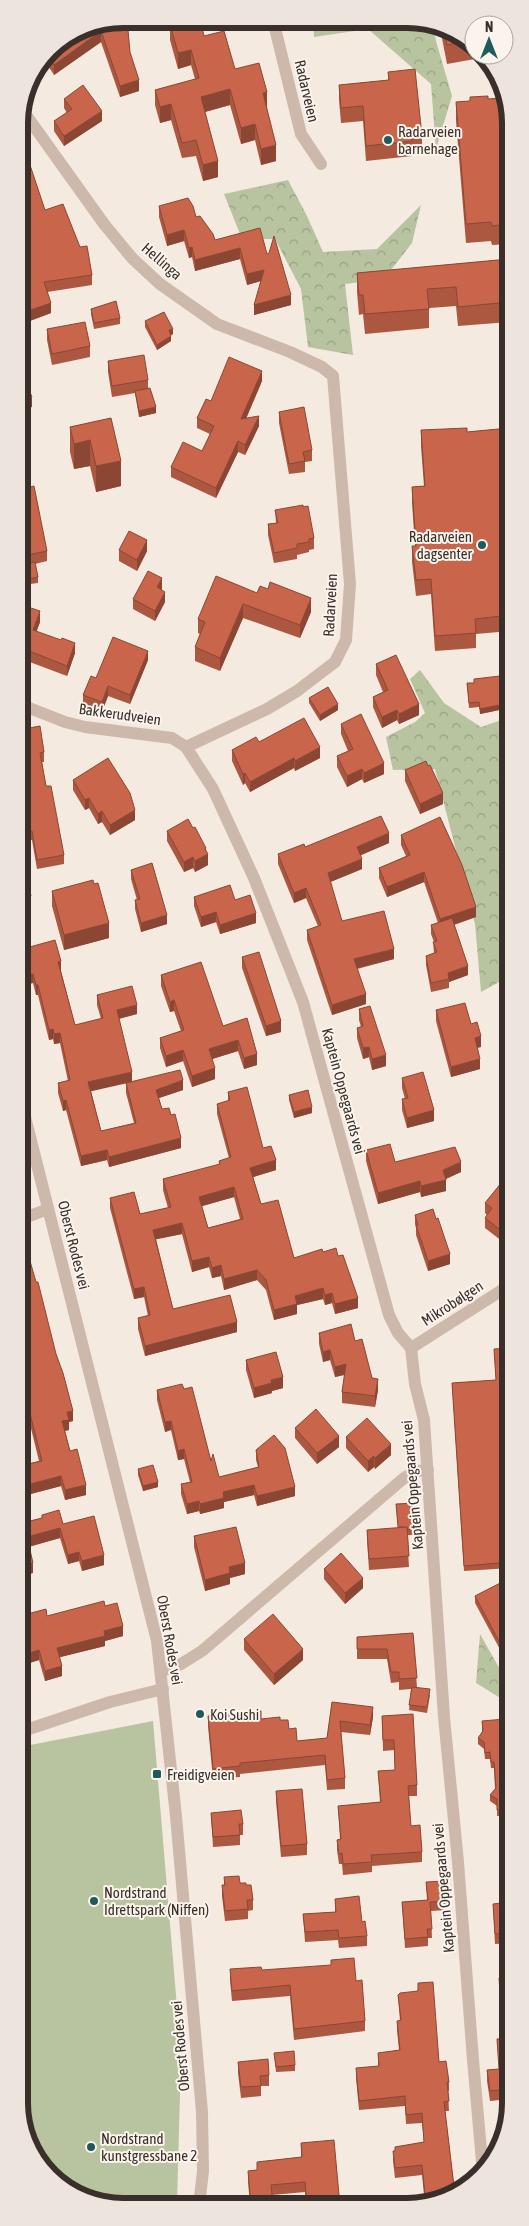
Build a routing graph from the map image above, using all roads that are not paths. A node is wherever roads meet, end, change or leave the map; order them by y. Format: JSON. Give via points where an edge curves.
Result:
{"nodes":[{"id":1,"x":275,"y":28,"type":"edge"},
{"id":2,"x":28,"y":118,"type":"edge"},
{"id":3,"x":321,"y":164,"type":"dead end"},
{"id":4,"x":333,"y":376,"type":"joint"},
{"id":5,"x":28,"y":708,"type":"edge"},
{"id":6,"x":186,"y":747,"type":"junction"},
{"id":7,"x":28,"y":1129,"type":"edge"},
{"id":8,"x":48,"y":1208,"type":"junction"},
{"id":9,"x":28,"y":1217,"type":"edge"},
{"id":10,"x":501,"y":1290,"type":"edge"},
{"id":11,"x":411,"y":1348,"type":"junction"},
{"id":12,"x":428,"y":1470,"type":"junction"},
{"id":13,"x":161,"y":1671,"type":"junction"},
{"id":14,"x":163,"y":1689,"type":"junction"},
{"id":15,"x":28,"y":1729,"type":"edge"},
{"id":16,"x":482,"y":2161,"type":"edge"},
{"id":17,"x":200,"y":2198,"type":"edge"}],
"edges":[{"from":1,"to":3,"type":"street","name":"Radarveien","via":[[301,134]]},
{"from":2,"to":4,"type":"street","name":"Hellinga","via":[[104,224],[132,258],[160,284],[217,324],[290,352]]},
{"from":4,"to":6,"type":"street","name":"Radarveien","via":[[350,584],[346,640],[335,662],[297,692]]},
{"from":5,"to":6,"type":"street","name":"Bakkerudveien","via":[[85,727],[172,738]]},
{"from":6,"to":11,"type":"street","name":"Kaptein Oppegaards vei","via":[[213,789],[283,946],[306,1010],[389,1315]]},
{"from":7,"to":8,"type":"street","name":"Oberst Rodes vei"},
{"from":8,"to":9,"type":"street"},
{"from":8,"to":13,"type":"street","name":"Oberst Rodes vei","via":[[136,1552]]},
{"from":10,"to":11,"type":"street","name":"Mikrobølgen"},
{"from":11,"to":12,"type":"street","name":"Kaptein Oppegaards vei","via":[[424,1420]]},
{"from":12,"to":13,"type":"street","via":[[417,1471],[404,1478],[202,1651]]},
{"from":12,"to":16,"type":"street","name":"Kaptein Oppegaards vei","via":[[444,1717]]},
{"from":13,"to":14,"type":"street","name":"Oberst Rodes vei"},
{"from":14,"to":15,"type":"street","via":[[110,1702]]},
{"from":14,"to":17,"type":"street","name":"Oberst Rodes vei","via":[[202,2112]]}]}
